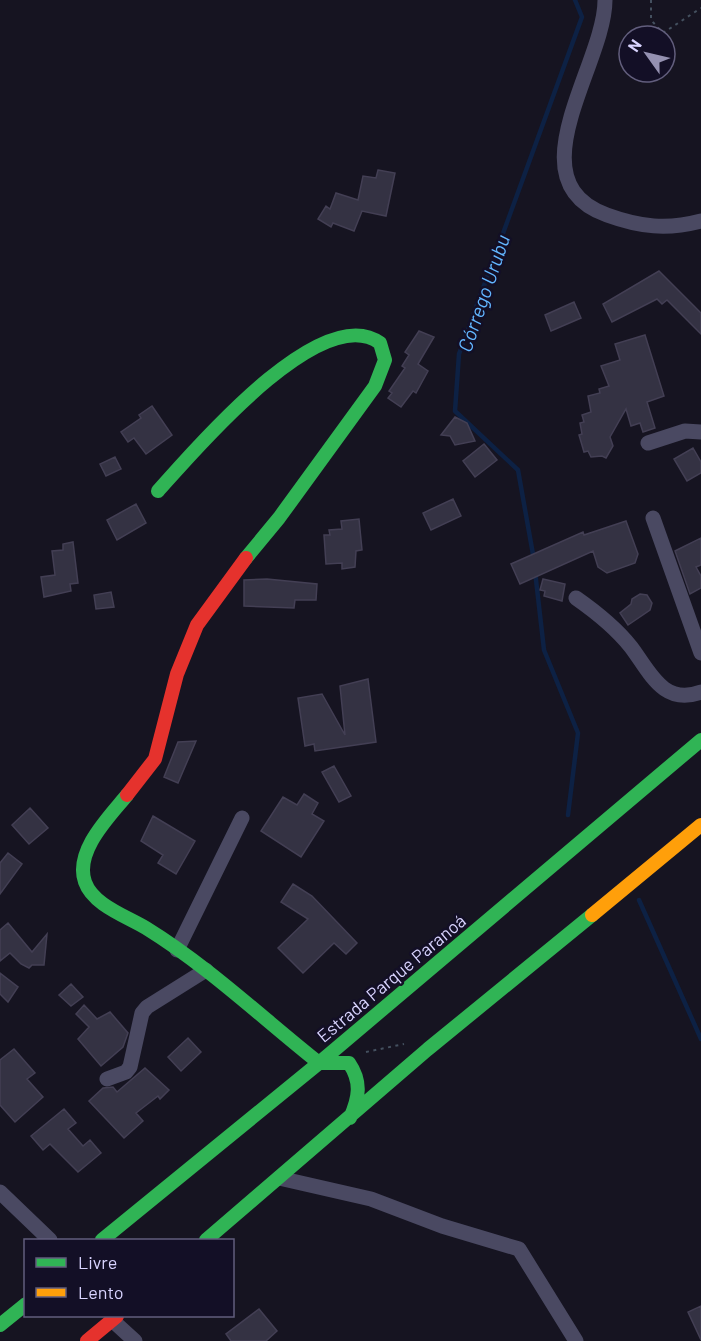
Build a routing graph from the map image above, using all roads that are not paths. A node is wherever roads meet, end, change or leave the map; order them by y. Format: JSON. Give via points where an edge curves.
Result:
{"nodes":[{"id":1,"x":605,"y":0,"type":"edge"},
{"id":2,"x":701,"y":221,"type":"edge"},
{"id":3,"x":701,"y":432,"type":"edge"},
{"id":4,"x":648,"y":443,"type":"dead end"},
{"id":5,"x":158,"y":491,"type":"dead end"},
{"id":6,"x":653,"y":518,"type":"dead end"},
{"id":7,"x":576,"y":598,"type":"dead end"},
{"id":8,"x":701,"y":653,"type":"edge"},
{"id":9,"x":701,"y":692,"type":"edge"},
{"id":10,"x":701,"y":740,"type":"edge"},
{"id":11,"x":242,"y":818,"type":"dead end"},
{"id":12,"x":701,"y":825,"type":"edge"},
{"id":13,"x":177,"y":950,"type":"junction"},
{"id":14,"x":206,"y":970,"type":"junction"},
{"id":15,"x":319,"y":1063,"type":"junction"},
{"id":16,"x":107,"y":1079,"type":"dead end"},
{"id":17,"x":350,"y":1118,"type":"junction"},
{"id":18,"x":279,"y":1178,"type":"junction"},
{"id":19,"x":0,"y":1192,"type":"edge"},
{"id":20,"x":49,"y":1239,"type":"edge"},
{"id":21,"x":103,"y":1239,"type":"edge"},
{"id":22,"x":207,"y":1239,"type":"edge"},
{"id":23,"x":24,"y":1306,"type":"edge"},
{"id":24,"x":115,"y":1318,"type":"edge"},
{"id":25,"x":0,"y":1325,"type":"edge"},
{"id":26,"x":87,"y":1341,"type":"edge"},
{"id":27,"x":135,"y":1341,"type":"edge"},
{"id":28,"x":576,"y":1341,"type":"edge"}],
"edges":[{"from":1,"to":2,"type":"street","via":[[598,44],[566,134],[563,155],[568,184],[579,198],[602,213],[628,223],[654,228]]},
{"from":3,"to":4,"type":"street","via":[[685,431]]},
{"from":5,"to":13,"type":"main road","via":[[287,362],[322,343],[354,335],[377,341],[384,351],[385,362],[377,382],[196,626],[177,670],[155,759],[98,831],[84,863],[82,875],[87,885],[108,908]]},
{"from":6,"to":8,"type":"street"},
{"from":7,"to":9,"type":"street","via":[[608,623],[663,689],[688,697]]},
{"from":10,"to":15,"type":"main road","name":"Estrada Parque Paranoá"},
{"from":11,"to":13,"type":"street"},
{"from":12,"to":17,"type":"main road"},
{"from":13,"to":14,"type":"main road"},
{"from":14,"to":15,"type":"main road"},
{"from":14,"to":16,"type":"street","via":[[147,1007],[140,1020],[130,1067]]},
{"from":15,"to":17,"type":"main road","via":[[349,1063],[359,1077],[357,1101]]},
{"from":15,"to":21,"type":"main road","name":"Estrada Parque Paranoá"},
{"from":17,"to":18,"type":"main road"},
{"from":18,"to":22,"type":"main road"},
{"from":18,"to":28,"type":"street","via":[[370,1199],[519,1249]]},
{"from":19,"to":20,"type":"street"},
{"from":23,"to":25,"type":"main road"},
{"from":24,"to":26,"type":"main road"},
{"from":24,"to":27,"type":"street"}]}
